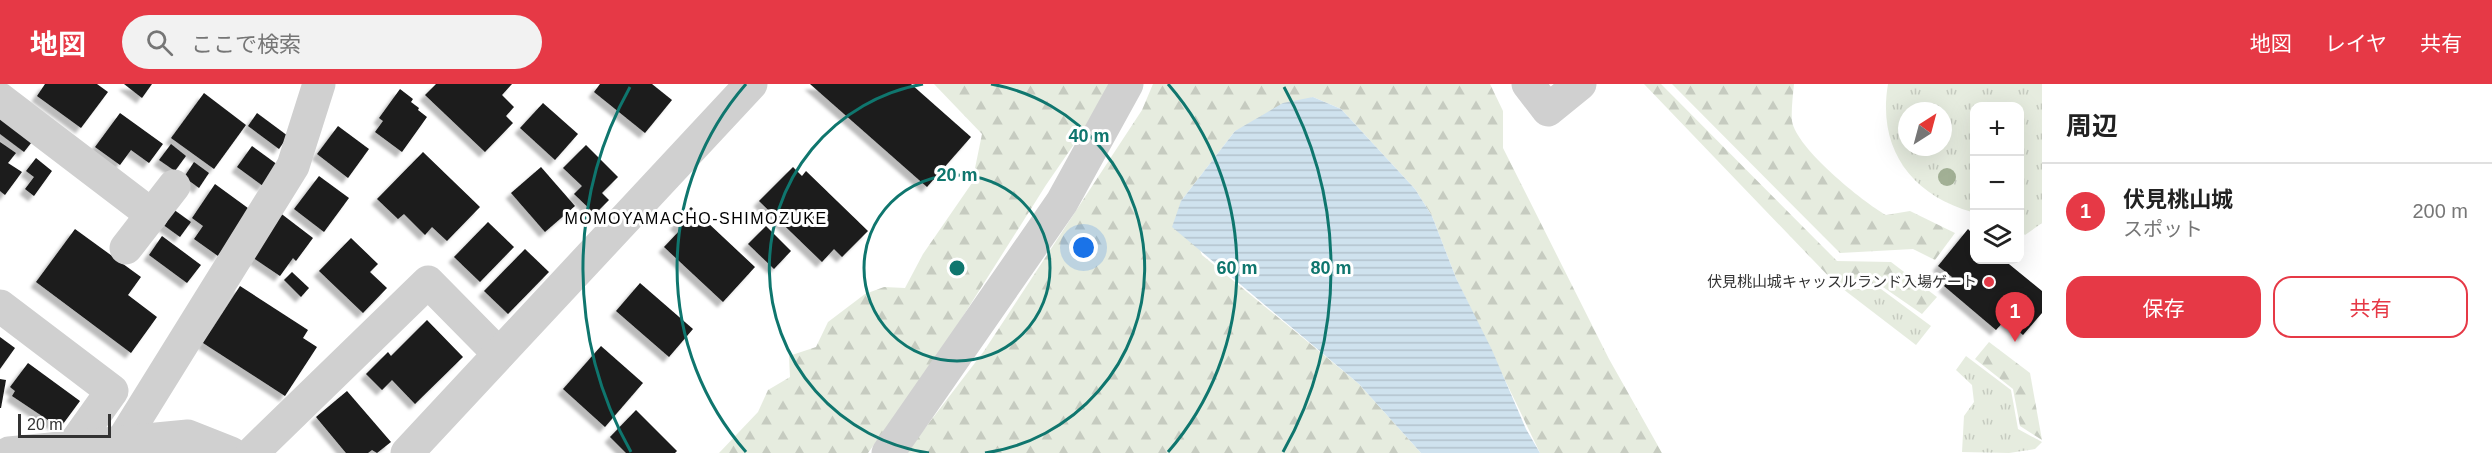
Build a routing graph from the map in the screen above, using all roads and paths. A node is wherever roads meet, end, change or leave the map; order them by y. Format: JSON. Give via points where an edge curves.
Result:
{"nodes":[{"id":1,"x":319,"y":84,"type":"edge"},
{"id":2,"x":752,"y":84,"type":"edge"},
{"id":3,"x":1128,"y":84,"type":"edge"},
{"id":4,"x":1528,"y":84,"type":"edge"},
{"id":5,"x":1580,"y":84,"type":"edge"},
{"id":6,"x":0,"y":99,"type":"edge"},
{"id":7,"x":174,"y":186,"type":"dead end"},
{"id":8,"x":152,"y":215,"type":"junction"},
{"id":9,"x":126,"y":248,"type":"dead end"},
{"id":10,"x":0,"y":306,"type":"edge"},
{"id":11,"x":499,"y":354,"type":"junction"},
{"id":12,"x":121,"y":443,"type":"junction"},
{"id":13,"x":72,"y":447,"type":"junction"},
{"id":14,"x":9,"y":453,"type":"edge"},
{"id":15,"x":231,"y":453,"type":"edge"},
{"id":16,"x":252,"y":453,"type":"edge"},
{"id":17,"x":407,"y":453,"type":"edge"},
{"id":18,"x":888,"y":453,"type":"edge"}],
"edges":[{"from":1,"to":12,"type":"street","via":[[293,166]]},
{"from":2,"to":11,"type":"street"},
{"from":3,"to":18,"type":"street","via":[[1062,202]]},
{"from":4,"to":5,"type":"street","via":[[1548,110]]},
{"from":6,"to":8,"type":"street"},
{"from":7,"to":8,"type":"street"},
{"from":8,"to":9,"type":"street"},
{"from":10,"to":13,"type":"street","via":[[112,391]]},
{"from":11,"to":16,"type":"street","via":[[428,282]]},
{"from":11,"to":17,"type":"street"},
{"from":12,"to":13,"type":"street"},
{"from":12,"to":15,"type":"street","via":[[188,436]]},
{"from":13,"to":14,"type":"street"}]}
